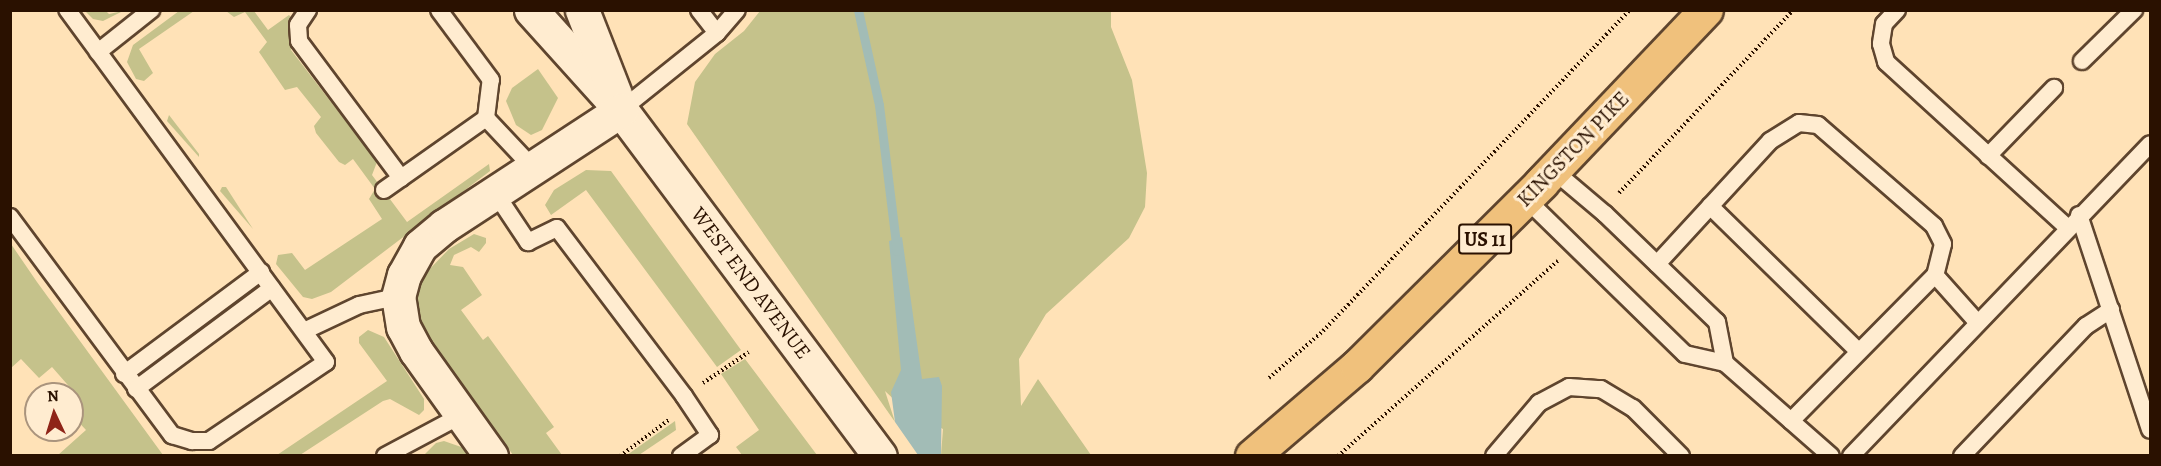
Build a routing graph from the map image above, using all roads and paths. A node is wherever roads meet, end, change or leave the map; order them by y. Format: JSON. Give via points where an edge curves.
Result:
{"nodes":[{"id":1,"x":68,"y":10,"type":"edge"},
{"id":2,"x":151,"y":10,"type":"edge"},
{"id":3,"x":308,"y":10,"type":"edge"},
{"id":4,"x":439,"y":10,"type":"edge"},
{"id":5,"x":531,"y":10,"type":"edge"},
{"id":6,"x":582,"y":10,"type":"edge"},
{"id":7,"x":699,"y":10,"type":"edge"},
{"id":8,"x":737,"y":10,"type":"edge"},
{"id":9,"x":1630,"y":10,"type":"edge"},
{"id":10,"x":1706,"y":10,"type":"edge"},
{"id":11,"x":1897,"y":10,"type":"edge"},
{"id":12,"x":2134,"y":10,"type":"edge"},
{"id":13,"x":717,"y":33,"type":"junction"},
{"id":14,"x":98,"y":52,"type":"junction"},
{"id":15,"x":2082,"y":61,"type":"dead end"},
{"id":16,"x":2054,"y":88,"type":"dead end"},
{"id":17,"x":621,"y":110,"type":"junction"},
{"id":18,"x":486,"y":118,"type":"junction"},
{"id":19,"x":2151,"y":144,"type":"edge"},
{"id":20,"x":1988,"y":156,"type":"junction"},
{"id":21,"x":534,"y":169,"type":"junction"},
{"id":22,"x":1553,"y":170,"type":"junction"},
{"id":23,"x":401,"y":178,"type":"junction"},
{"id":24,"x":384,"y":190,"type":"dead end"},
{"id":25,"x":496,"y":194,"type":"junction"},
{"id":26,"x":1525,"y":198,"type":"junction"},
{"id":27,"x":1710,"y":206,"type":"junction"},
{"id":28,"x":10,"y":217,"type":"edge"},
{"id":29,"x":2073,"y":221,"type":"junction"},
{"id":30,"x":1657,"y":264,"type":"junction"},
{"id":31,"x":261,"y":272,"type":"junction"},
{"id":32,"x":1935,"y":275,"type":"junction"},
{"id":33,"x":272,"y":288,"type":"junction"},
{"id":34,"x":398,"y":297,"type":"junction"},
{"id":35,"x":2111,"y":310,"type":"junction"},
{"id":36,"x":1977,"y":322,"type":"junction"},
{"id":37,"x":304,"y":331,"type":"junction"},
{"id":38,"x":1858,"y":351,"type":"junction"},
{"id":39,"x":1725,"y":363,"type":"junction"},
{"id":40,"x":124,"y":374,"type":"junction"},
{"id":41,"x":1269,"y":378,"type":"dead end"},
{"id":42,"x":136,"y":389,"type":"junction"},
{"id":43,"x":460,"y":416,"type":"junction"},
{"id":44,"x":1791,"y":421,"type":"junction"},
{"id":45,"x":2151,"y":430,"type":"edge"},
{"id":46,"x":391,"y":454,"type":"edge"},
{"id":47,"x":880,"y":455,"type":"edge"},
{"id":48,"x":491,"y":456,"type":"edge"},
{"id":49,"x":681,"y":456,"type":"edge"},
{"id":50,"x":1252,"y":456,"type":"edge"},
{"id":51,"x":1494,"y":456,"type":"edge"},
{"id":52,"x":1681,"y":456,"type":"edge"},
{"id":53,"x":1831,"y":456,"type":"edge"},
{"id":54,"x":1851,"y":456,"type":"edge"},
{"id":55,"x":1962,"y":456,"type":"edge"}],
"edges":[{"from":1,"to":14,"type":"lane"},
{"from":2,"to":14,"type":"lane"},
{"from":3,"to":23,"type":"lane","via":[[298,25],[299,41]]},
{"from":4,"to":18,"type":"lane","via":[[491,80]]},
{"from":5,"to":17,"type":"street","name":"WEST END AVENUE"},
{"from":6,"to":17,"type":"street","name":"WEST END AVENUE"},
{"from":7,"to":13,"type":"lane"},
{"from":8,"to":13,"type":"lane"},
{"from":9,"to":41,"type":"path","via":[[1323,331]]},
{"from":10,"to":22,"type":"main road","name":"KINGSTON PIKE","number":"US 11"},
{"from":11,"to":20,"type":"lane","via":[[1884,24],[1881,44],[1886,62]]},
{"from":12,"to":15,"type":"lane"},
{"from":13,"to":17,"type":"lane"},
{"from":14,"to":31,"type":"lane"},
{"from":16,"to":20,"type":"lane"},
{"from":17,"to":21,"type":"street"},
{"from":17,"to":47,"type":"street","name":"WEST END AVENUE"},
{"from":18,"to":21,"type":"lane"},
{"from":18,"to":23,"type":"lane"},
{"from":19,"to":29,"type":"lane"},
{"from":20,"to":29,"type":"lane"},
{"from":21,"to":25,"type":"street"},
{"from":22,"to":26,"type":"main road","name":"KINGSTON PIKE","number":"US 11"},
{"from":22,"to":30,"type":"lane"},
{"from":23,"to":24,"type":"lane"},
{"from":25,"to":34,"type":"street","via":[[444,225],[420,246],[404,275]]},
{"from":25,"to":49,"type":"lane","via":[[528,242],[557,228],[684,396],[710,435]]},
{"from":26,"to":39,"type":"lane","via":[[1685,354]]},
{"from":26,"to":50,"type":"main road","name":"KINGSTON PIKE","number":"US 11","via":[[1349,373]]},
{"from":27,"to":30,"type":"lane"},
{"from":27,"to":32,"type":"lane","via":[[1770,141],[1799,123],[1818,125],[1934,226],[1943,244]]},
{"from":27,"to":38,"type":"lane"},
{"from":28,"to":40,"type":"lane"},
{"from":29,"to":35,"type":"lane"},
{"from":29,"to":36,"type":"lane"},
{"from":30,"to":39,"type":"lane","via":[[1717,322]]},
{"from":31,"to":33,"type":"lane"},
{"from":31,"to":40,"type":"lane"},
{"from":32,"to":36,"type":"lane"},
{"from":32,"to":38,"type":"lane"},
{"from":33,"to":37,"type":"lane"},
{"from":33,"to":42,"type":"lane"},
{"from":34,"to":37,"type":"lane","via":[[359,305]]},
{"from":34,"to":43,"type":"street","via":[[411,343]]},
{"from":35,"to":45,"type":"lane"},
{"from":35,"to":55,"type":"lane","via":[[2086,326]]},
{"from":36,"to":54,"type":"lane"},
{"from":37,"to":42,"type":"lane","via":[[326,362],[208,441],[172,435]]},
{"from":38,"to":44,"type":"lane"},
{"from":39,"to":44,"type":"lane"},
{"from":40,"to":42,"type":"lane"},
{"from":43,"to":46,"type":"lane"},
{"from":43,"to":48,"type":"street"},
{"from":44,"to":53,"type":"lane"},
{"from":51,"to":52,"type":"lane","via":[[1539,403],[1569,387],[1601,388],[1633,408]]}]}
